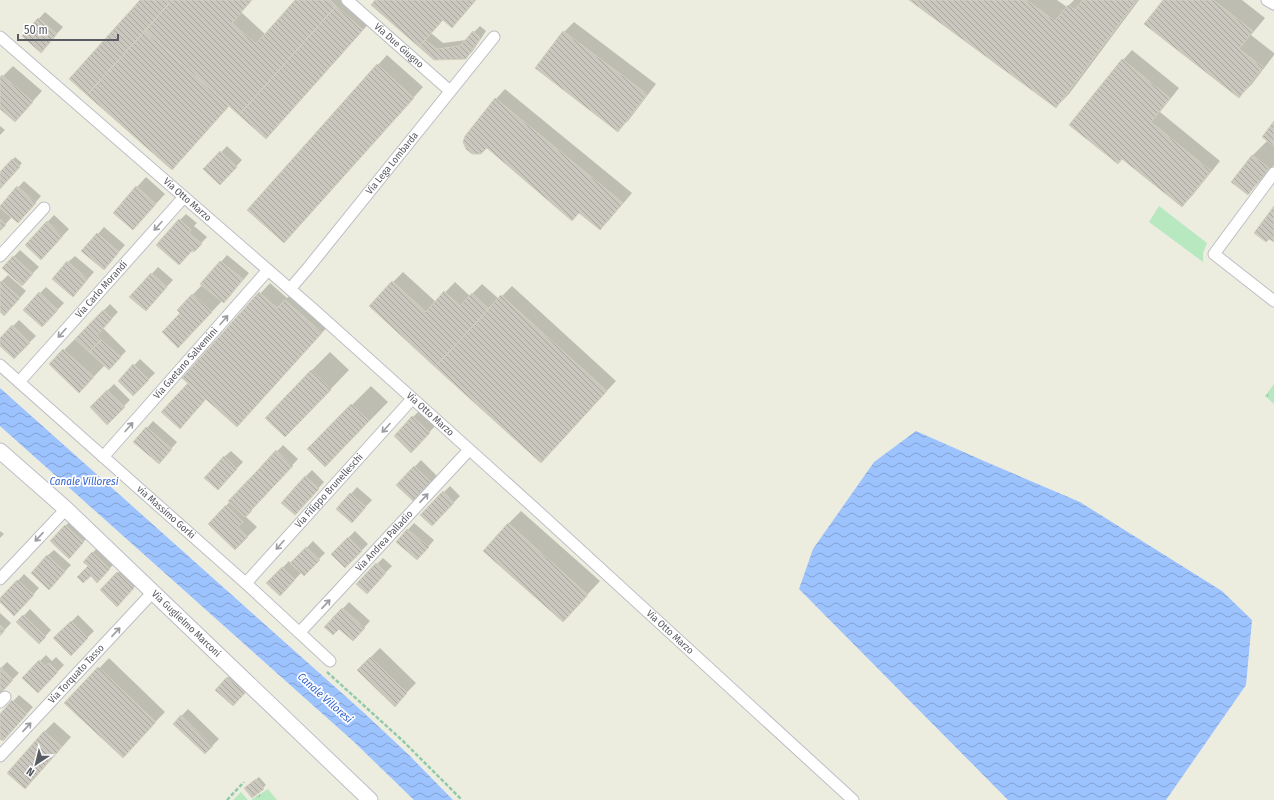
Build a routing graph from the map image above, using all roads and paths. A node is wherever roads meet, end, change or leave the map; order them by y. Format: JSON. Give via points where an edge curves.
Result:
{"nodes":[{"id":1,"x":347,"y":0,"type":"edge"},
{"id":2,"x":1267,"y":0,"type":"edge"},
{"id":3,"x":1274,"y":4,"type":"edge"},
{"id":4,"x":0,"y":37,"type":"edge"},
{"id":5,"x":494,"y":37,"type":"dead end"},
{"id":6,"x":450,"y":91,"type":"junction"},
{"id":7,"x":1274,"y":173,"type":"edge"},
{"id":8,"x":184,"y":197,"type":"junction"},
{"id":9,"x":44,"y":208,"type":"dead end"},
{"id":10,"x":0,"y":256,"type":"edge"},
{"id":11,"x":268,"y":270,"type":"junction"},
{"id":12,"x":290,"y":289,"type":"junction"},
{"id":13,"x":1274,"y":301,"type":"edge"},
{"id":14,"x":0,"y":365,"type":"edge"},
{"id":15,"x":19,"y":382,"type":"junction"},
{"id":16,"x":412,"y":399,"type":"junction"},
{"id":17,"x":469,"y":450,"type":"junction"},
{"id":18,"x":0,"y":451,"type":"edge"},
{"id":19,"x":103,"y":457,"type":"junction"},
{"id":20,"x":66,"y":509,"type":"junction"},
{"id":21,"x":0,"y":579,"type":"edge"},
{"id":22,"x":246,"y":583,"type":"junction"},
{"id":23,"x":153,"y":592,"type":"junction"},
{"id":24,"x":300,"y":632,"type":"junction"},
{"id":25,"x":330,"y":661,"type":"dead end"},
{"id":26,"x":0,"y":756,"type":"edge"},
{"id":27,"x":244,"y":782,"type":"dead end"},
{"id":28,"x":227,"y":800,"type":"edge"},
{"id":29,"x":370,"y":800,"type":"edge"},
{"id":30,"x":852,"y":800,"type":"edge"}],
"edges":[{"from":1,"to":6,"type":"street","name":"Via Due Giugno"},
{"from":2,"to":3,"type":"street"},
{"from":4,"to":8,"type":"street","name":"Via Otto Marzo"},
{"from":5,"to":6,"type":"street","name":"Via Lega Lombarda"},
{"from":6,"to":12,"type":"street","name":"Via Lega Lombarda"},
{"from":7,"to":13,"type":"street","via":[[1214,254]]},
{"from":8,"to":11,"type":"street","name":"Via Otto Marzo"},
{"from":8,"to":15,"type":"street","name":"Via Carlo Morandi","one_way":true},
{"from":9,"to":10,"type":"street"},
{"from":11,"to":12,"type":"street","name":"Via Otto Marzo"},
{"from":19,"to":11,"type":"street","name":"Via Gaetano Salvemini","one_way":true},
{"from":12,"to":16,"type":"street","name":"Via Otto Marzo"},
{"from":14,"to":15,"type":"street","name":"via Massimo Gorki"},
{"from":15,"to":19,"type":"street","name":"via Massimo Gorki"},
{"from":16,"to":17,"type":"street","name":"Via Otto Marzo"},
{"from":16,"to":22,"type":"street","name":"Via Filippo Brunelleschi","one_way":true},
{"from":24,"to":17,"type":"street","name":"Via Andrea Palladio","one_way":true},
{"from":17,"to":30,"type":"street","name":"Via Otto Marzo"},
{"from":18,"to":20,"type":"street","name":"Via Guglielmo Marconi"},
{"from":19,"to":22,"type":"street","name":"via Massimo Gorki"},
{"from":20,"to":21,"type":"street","one_way":true},
{"from":20,"to":23,"type":"street","name":"Via Guglielmo Marconi"},
{"from":22,"to":24,"type":"street","name":"via Massimo Gorki"},
{"from":26,"to":23,"type":"street","name":"Via Torquato Tasso","one_way":true},
{"from":23,"to":29,"type":"street","name":"Via Guglielmo Marconi"},
{"from":24,"to":25,"type":"street","name":"via Massimo Gorki"},
{"from":27,"to":28,"type":"path"}]}
